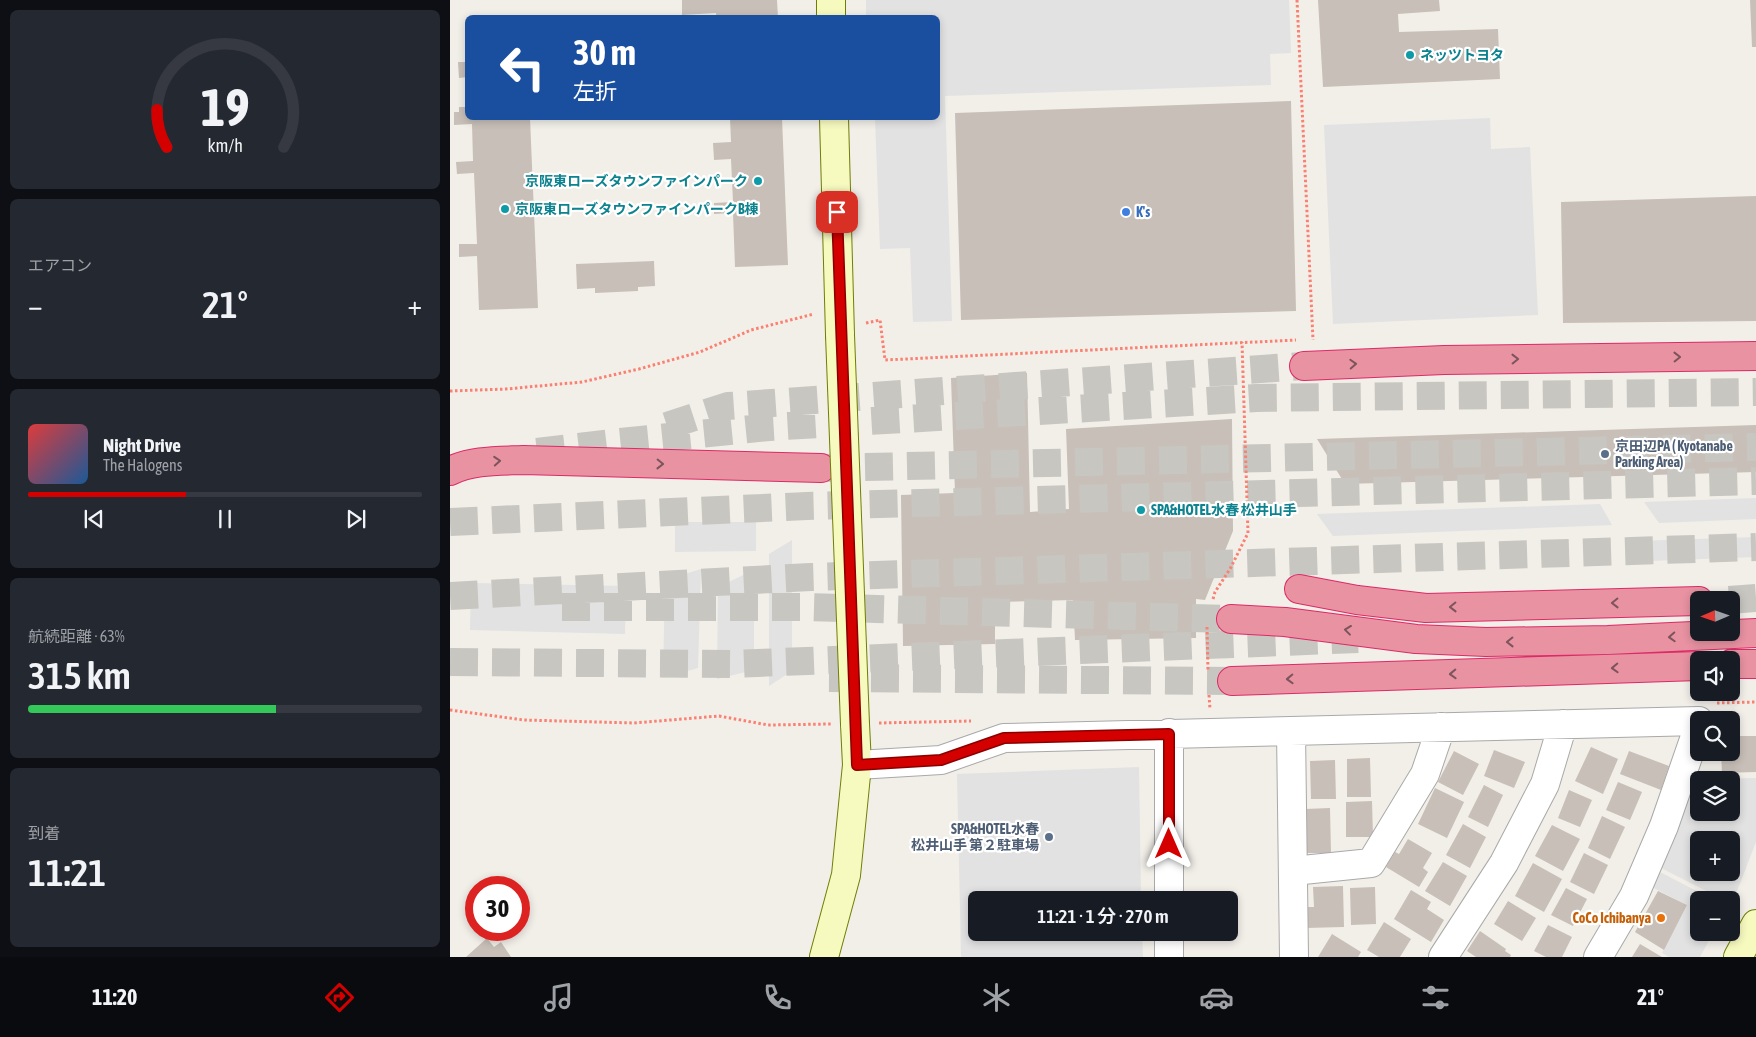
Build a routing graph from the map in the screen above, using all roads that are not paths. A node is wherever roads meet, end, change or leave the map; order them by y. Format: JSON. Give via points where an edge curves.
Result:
{"nodes":[{"id":1,"x":831,"y":0,"type":"edge"},
{"id":2,"x":831,"y":15,"type":"edge"},
{"id":3,"x":834,"y":120,"type":"edge"},
{"id":4,"x":1756,"y":356,"type":"edge"},
{"id":5,"x":1304,"y":366,"type":"tunnel mouth"},
{"id":6,"x":821,"y":468,"type":"tunnel mouth"},
{"id":7,"x":450,"y":471,"type":"edge"},
{"id":8,"x":1299,"y":589,"type":"dead end"},
{"id":9,"x":1690,"y":602,"type":"edge"},
{"id":10,"x":1231,"y":619,"type":"tunnel mouth"},
{"id":11,"x":1756,"y":633,"type":"edge"},
{"id":12,"x":1740,"y":664,"type":"edge"},
{"id":13,"x":1756,"y":664,"type":"edge"},
{"id":14,"x":1690,"y":666,"type":"edge"},
{"id":15,"x":1232,"y":681,"type":"tunnel mouth"},
{"id":16,"x":1690,"y":721,"type":"edge"},
{"id":17,"x":1563,"y":724,"type":"junction"},
{"id":18,"x":1441,"y":727,"type":"junction"},
{"id":19,"x":1291,"y":730,"type":"junction"},
{"id":20,"x":1169,"y":734,"type":"junction"},
{"id":21,"x":1690,"y":751,"type":"edge"},
{"id":22,"x":857,"y":765,"type":"junction"},
{"id":23,"x":1293,"y":871,"type":"junction"},
{"id":24,"x":1169,"y":891,"type":"edge"},
{"id":25,"x":1756,"y":924,"type":"edge"},
{"id":26,"x":1169,"y":941,"type":"edge"},
{"id":27,"x":824,"y":957,"type":"edge"},
{"id":28,"x":1169,"y":957,"type":"edge"},
{"id":29,"x":1294,"y":957,"type":"edge"},
{"id":30,"x":1443,"y":957,"type":"edge"},
{"id":31,"x":1598,"y":957,"type":"edge"},
{"id":32,"x":1738,"y":957,"type":"edge"}],
"edges":[{"from":1,"to":2,"type":"street"},
{"from":3,"to":22,"type":"street","bridge":true,"via":[[849,330],[847,724]]},
{"from":5,"to":4,"type":"highway","one_way":true,"via":[[1454,360]]},
{"from":7,"to":6,"type":"highway","one_way":true,"via":[[478,463],[523,460]]},
{"from":9,"to":8,"type":"highway","one_way":true,"via":[[1426,608]]},
{"from":11,"to":10,"type":"highway","one_way":true,"via":[[1486,642],[1416,639],[1285,622]]},
{"from":12,"to":13,"type":"highway"},
{"from":14,"to":15,"type":"highway","one_way":true},
{"from":16,"to":17,"type":"street"},
{"from":17,"to":18,"type":"street"},
{"from":17,"to":30,"type":"street","via":[[1545,784],[1536,802],[1504,863]]},
{"from":18,"to":19,"type":"street"},
{"from":18,"to":23,"type":"street","via":[[1425,774],[1372,863]]},
{"from":19,"to":20,"type":"street"},
{"from":19,"to":23,"type":"street"},
{"from":20,"to":22,"type":"street","via":[[1004,738],[941,760]]},
{"from":20,"to":24,"type":"street"},
{"from":21,"to":31,"type":"street","via":[[1664,826],[1634,896]]},
{"from":22,"to":27,"type":"street","via":[[846,875]]},
{"from":23,"to":29,"type":"street"},
{"from":25,"to":32,"type":"street"},
{"from":26,"to":28,"type":"street"}]}
